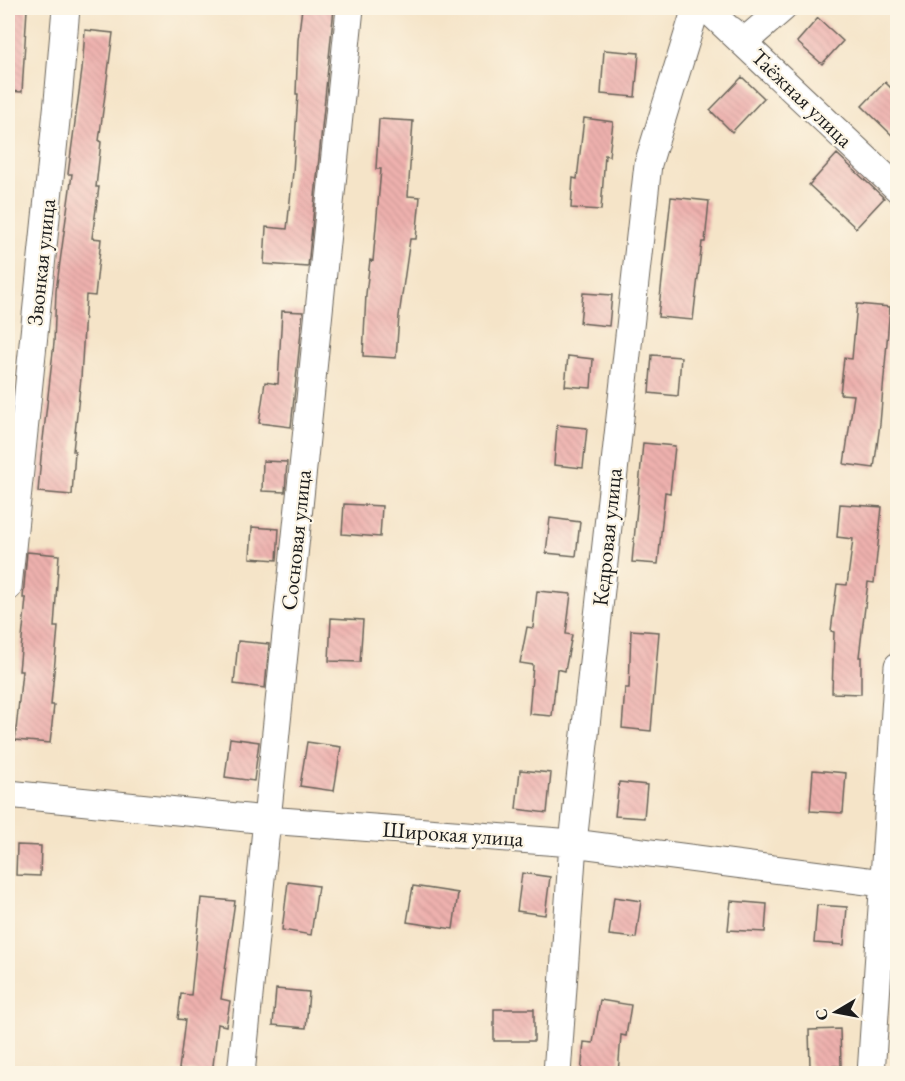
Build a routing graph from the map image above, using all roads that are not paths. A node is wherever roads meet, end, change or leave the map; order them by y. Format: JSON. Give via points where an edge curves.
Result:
{"nodes":[{"id":1,"x":66,"y":8,"type":"edge"},
{"id":2,"x":351,"y":8,"type":"edge"},
{"id":3,"x":696,"y":8,"type":"edge"},
{"id":4,"x":706,"y":8,"type":"edge"},
{"id":5,"x":783,"y":8,"type":"edge"},
{"id":6,"x":744,"y":42,"type":"junction"},
{"id":7,"x":897,"y":189,"type":"edge"},
{"id":8,"x":8,"y":587,"type":"edge"},
{"id":9,"x":897,"y":666,"type":"edge"},
{"id":10,"x":8,"y":794,"type":"edge"},
{"id":11,"x":267,"y":820,"type":"junction"},
{"id":12,"x":573,"y":843,"type":"junction"},
{"id":13,"x":890,"y":884,"type":"edge"},
{"id":14,"x":241,"y":1074,"type":"edge"},
{"id":15,"x":557,"y":1074,"type":"edge"},
{"id":16,"x":871,"y":1074,"type":"edge"}],
"edges":[{"from":1,"to":8,"type":"street","name":"Звонкая улица"},
{"from":2,"to":11,"type":"street","name":"Сосновая улица"},
{"from":3,"to":12,"type":"street","name":"Кедровая улица","via":[[648,164]]},
{"from":4,"to":6,"type":"street"},
{"from":5,"to":6,"type":"street"},
{"from":6,"to":7,"type":"street","name":"Таёжная улица"},
{"from":9,"to":13,"type":"street"},
{"from":10,"to":11,"type":"street","name":"Широкая улица"},
{"from":11,"to":12,"type":"street","name":"Широкая улица"},
{"from":11,"to":14,"type":"street","name":"Сосновая улица"},
{"from":12,"to":13,"type":"street","name":"Широкая улица"},
{"from":12,"to":15,"type":"street","name":"Кедровая улица"},
{"from":13,"to":16,"type":"street"}]}
